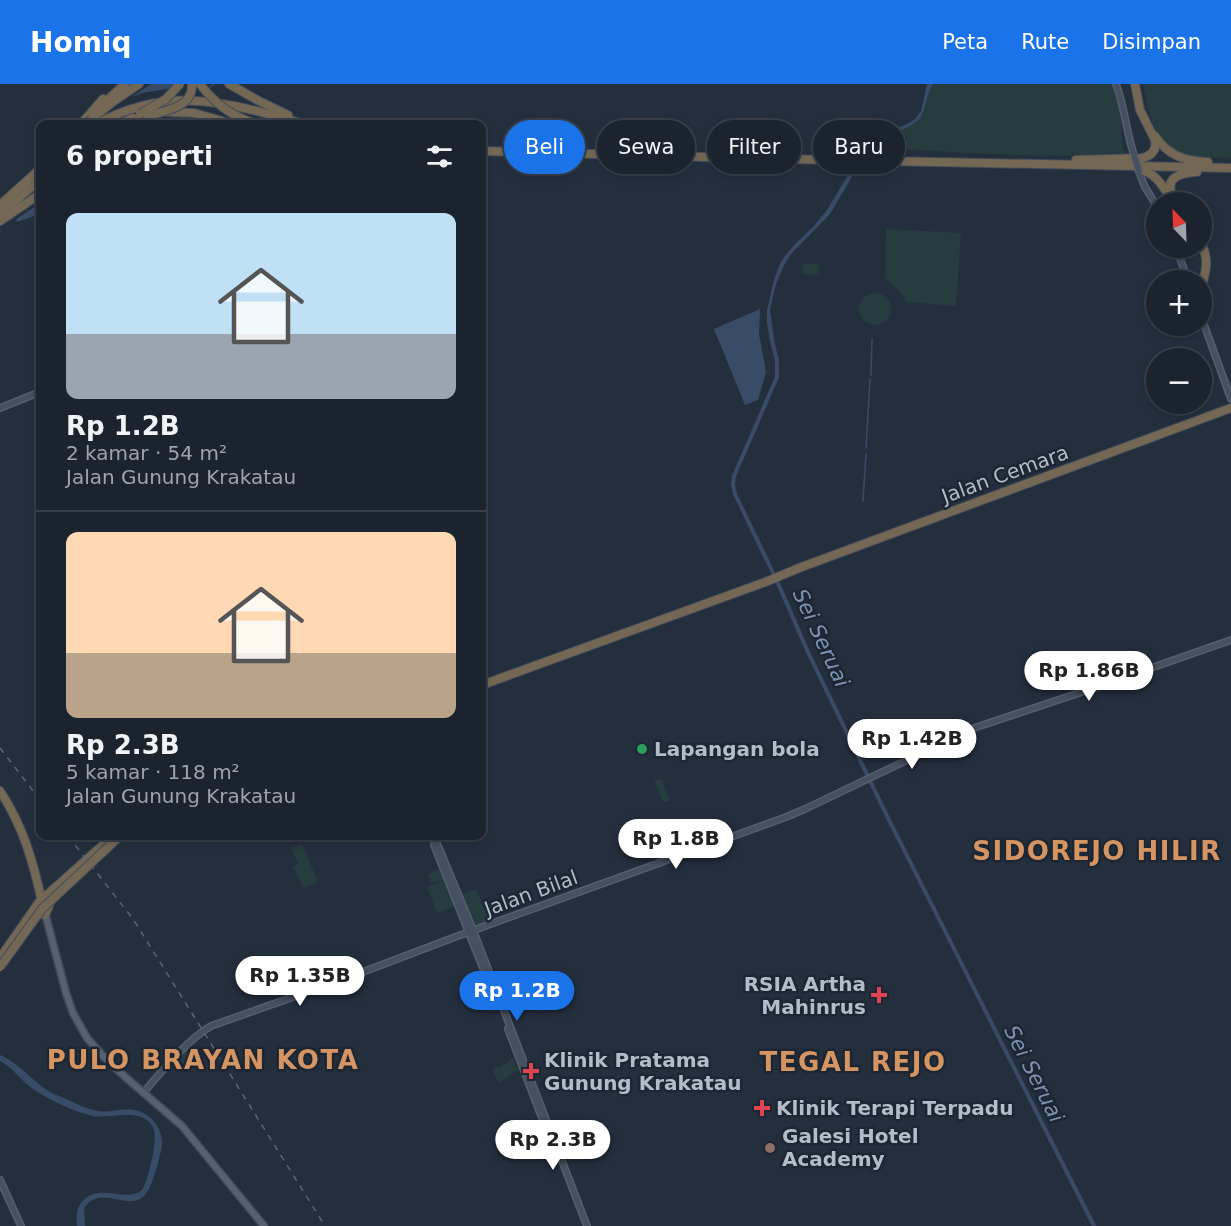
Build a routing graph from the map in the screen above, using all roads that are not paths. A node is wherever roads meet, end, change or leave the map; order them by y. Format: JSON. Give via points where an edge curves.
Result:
{"nodes":[{"id":1,"x":120,"y":84,"type":"edge"},
{"id":2,"x":125,"y":84,"type":"edge"},
{"id":3,"x":130,"y":84,"type":"edge"},
{"id":4,"x":140,"y":84,"type":"edge"},
{"id":5,"x":180,"y":84,"type":"edge"},
{"id":6,"x":192,"y":84,"type":"edge"},
{"id":7,"x":200,"y":84,"type":"edge"},
{"id":8,"x":229,"y":84,"type":"edge"},
{"id":9,"x":237,"y":84,"type":"edge"},
{"id":10,"x":1116,"y":84,"type":"edge"},
{"id":11,"x":1136,"y":84,"type":"edge"},
{"id":12,"x":277,"y":110,"type":"junction"},
{"id":13,"x":143,"y":116,"type":"junction"},
{"id":14,"x":85,"y":120,"type":"edge"},
{"id":15,"x":93,"y":120,"type":"edge"},
{"id":16,"x":93,"y":120,"type":"edge"},
{"id":17,"x":93,"y":120,"type":"edge"},
{"id":18,"x":95,"y":120,"type":"edge"},
{"id":19,"x":110,"y":120,"type":"edge"},
{"id":20,"x":132,"y":120,"type":"edge"},
{"id":21,"x":136,"y":120,"type":"edge"},
{"id":22,"x":219,"y":120,"type":"edge"},
{"id":23,"x":244,"y":120,"type":"edge"},
{"id":24,"x":279,"y":120,"type":"edge"},
{"id":25,"x":290,"y":120,"type":"edge"},
{"id":26,"x":302,"y":120,"type":"edge"},
{"id":27,"x":486,"y":149,"type":"edge"},
{"id":28,"x":486,"y":149,"type":"edge"},
{"id":29,"x":813,"y":156,"type":"edge"},
{"id":30,"x":813,"y":158,"type":"edge"},
{"id":31,"x":905,"y":159,"type":"edge"},
{"id":32,"x":905,"y":159,"type":"edge"},
{"id":33,"x":1066,"y":161,"type":"junction"},
{"id":34,"x":1044,"y":164,"type":"junction"},
{"id":35,"x":1231,"y":167,"type":"edge"},
{"id":36,"x":36,"y":173,"type":"edge"},
{"id":37,"x":36,"y":178,"type":"edge"},
{"id":38,"x":36,"y":183,"type":"edge"},
{"id":39,"x":36,"y":189,"type":"edge"},
{"id":40,"x":1148,"y":192,"type":"edge"},
{"id":41,"x":1167,"y":192,"type":"edge"},
{"id":42,"x":1171,"y":192,"type":"edge"},
{"id":43,"x":36,"y":197,"type":"edge"},
{"id":44,"x":0,"y":209,"type":"edge"},
{"id":45,"x":0,"y":220,"type":"edge"},
{"id":46,"x":1208,"y":336,"type":"edge"},
{"id":47,"x":36,"y":394,"type":"edge"},
{"id":48,"x":1231,"y":399,"type":"edge"},
{"id":49,"x":0,"y":408,"type":"edge"},
{"id":50,"x":1231,"y":408,"type":"edge"},
{"id":51,"x":1231,"y":640,"type":"edge"},
{"id":52,"x":486,"y":682,"type":"edge"},
{"id":53,"x":0,"y":791,"type":"edge"},
{"id":54,"x":0,"y":796,"type":"edge"},
{"id":55,"x":112,"y":840,"type":"edge"},
{"id":56,"x":112,"y":840,"type":"edge"},
{"id":57,"x":112,"y":840,"type":"edge"},
{"id":58,"x":434,"y":840,"type":"edge"},
{"id":59,"x":71,"y":877,"type":"junction"},
{"id":60,"x":38,"y":886,"type":"junction"},
{"id":61,"x":50,"y":892,"type":"junction"},
{"id":62,"x":42,"y":907,"type":"junction"},
{"id":63,"x":471,"y":931,"type":"junction"},
{"id":64,"x":0,"y":960,"type":"edge"},
{"id":65,"x":0,"y":968,"type":"edge"},
{"id":66,"x":143,"y":1093,"type":"junction"},
{"id":67,"x":0,"y":1180,"type":"edge"},
{"id":68,"x":235,"y":1194,"type":"junction"},
{"id":69,"x":21,"y":1226,"type":"edge"},
{"id":70,"x":259,"y":1226,"type":"edge"},
{"id":71,"x":264,"y":1226,"type":"edge"},
{"id":72,"x":585,"y":1226,"type":"edge"}],
"edges":[{"from":1,"to":14,"type":"highway"},
{"from":2,"to":15,"type":"highway","via":[[102,105]]},
{"from":3,"to":16,"type":"highway","via":[[101,107]]},
{"from":4,"to":17,"type":"highway"},
{"from":5,"to":13,"type":"highway","bridge":true},
{"from":6,"to":13,"type":"highway","bridge":true,"via":[[185,102]]},
{"from":7,"to":23,"type":"highway","bridge":true,"via":[[212,99]]},
{"from":8,"to":12,"type":"highway"},
{"from":9,"to":12,"type":"highway"},
{"from":10,"to":40,"type":"main road","bridge":true,"via":[[1129,140]]},
{"from":11,"to":33,"type":"highway","via":[[1140,110],[1156,142],[1152,153],[1139,158]]},
{"from":11,"to":35,"type":"highway","via":[[1144,115],[1166,149],[1189,161]]},
{"from":12,"to":26,"type":"highway"},
{"from":13,"to":20,"type":"highway"},
{"from":13,"to":21,"type":"highway"},
{"from":13,"to":22,"type":"highway","bridge":true,"via":[[194,113]]},
{"from":18,"to":25,"type":"highway","via":[[134,103],[176,94],[216,98]]},
{"from":19,"to":24,"type":"highway","via":[[139,105],[185,98],[221,102]]},
{"from":27,"to":29,"type":"highway"},
{"from":28,"to":30,"type":"highway"},
{"from":31,"to":33,"type":"highway"},
{"from":32,"to":34,"type":"highway"},
{"from":33,"to":35,"type":"highway"},
{"from":34,"to":35,"type":"highway"},
{"from":34,"to":41,"type":"highway","via":[[1147,171]]},
{"from":35,"to":42,"type":"highway","via":[[1177,175]]},
{"from":36,"to":44,"type":"highway"},
{"from":37,"to":44,"type":"highway"},
{"from":38,"to":44,"type":"highway"},
{"from":39,"to":45,"type":"highway"},
{"from":43,"to":45,"type":"highway"},
{"from":46,"to":48,"type":"main road"},
{"from":47,"to":49,"type":"main road"},
{"from":50,"to":52,"type":"highway","name":"Jalan Cemara"},
{"from":51,"to":63,"type":"main road","name":"Jalan Bilal","via":[[980,726],[805,809]]},
{"from":53,"to":60,"type":"highway","via":[[23,833]]},
{"from":54,"to":62,"type":"highway","via":[[24,842]]},
{"from":55,"to":59,"type":"highway"},
{"from":56,"to":64,"type":"highway","bridge":true,"via":[[41,905]]},
{"from":57,"to":65,"type":"highway","bridge":true,"via":[[42,909]]},
{"from":58,"to":63,"type":"main road"},
{"from":59,"to":61,"type":"highway"},
{"from":59,"to":62,"type":"highway"},
{"from":60,"to":61,"type":"highway"},
{"from":60,"to":62,"type":"highway"},
{"from":61,"to":62,"type":"highway"},
{"from":62,"to":64,"type":"highway"},
{"from":62,"to":65,"type":"highway"},
{"from":62,"to":66,"type":"main road","via":[[80,1029],[90,1046]]},
{"from":63,"to":66,"type":"main road","name":"Jalan Bilal","via":[[203,1030]]},
{"from":63,"to":72,"type":"main road"},
{"from":66,"to":68,"type":"main road","via":[[200,1151]]},
{"from":67,"to":69,"type":"main road"},
{"from":68,"to":70,"type":"main road"},
{"from":68,"to":71,"type":"main road"}]}
